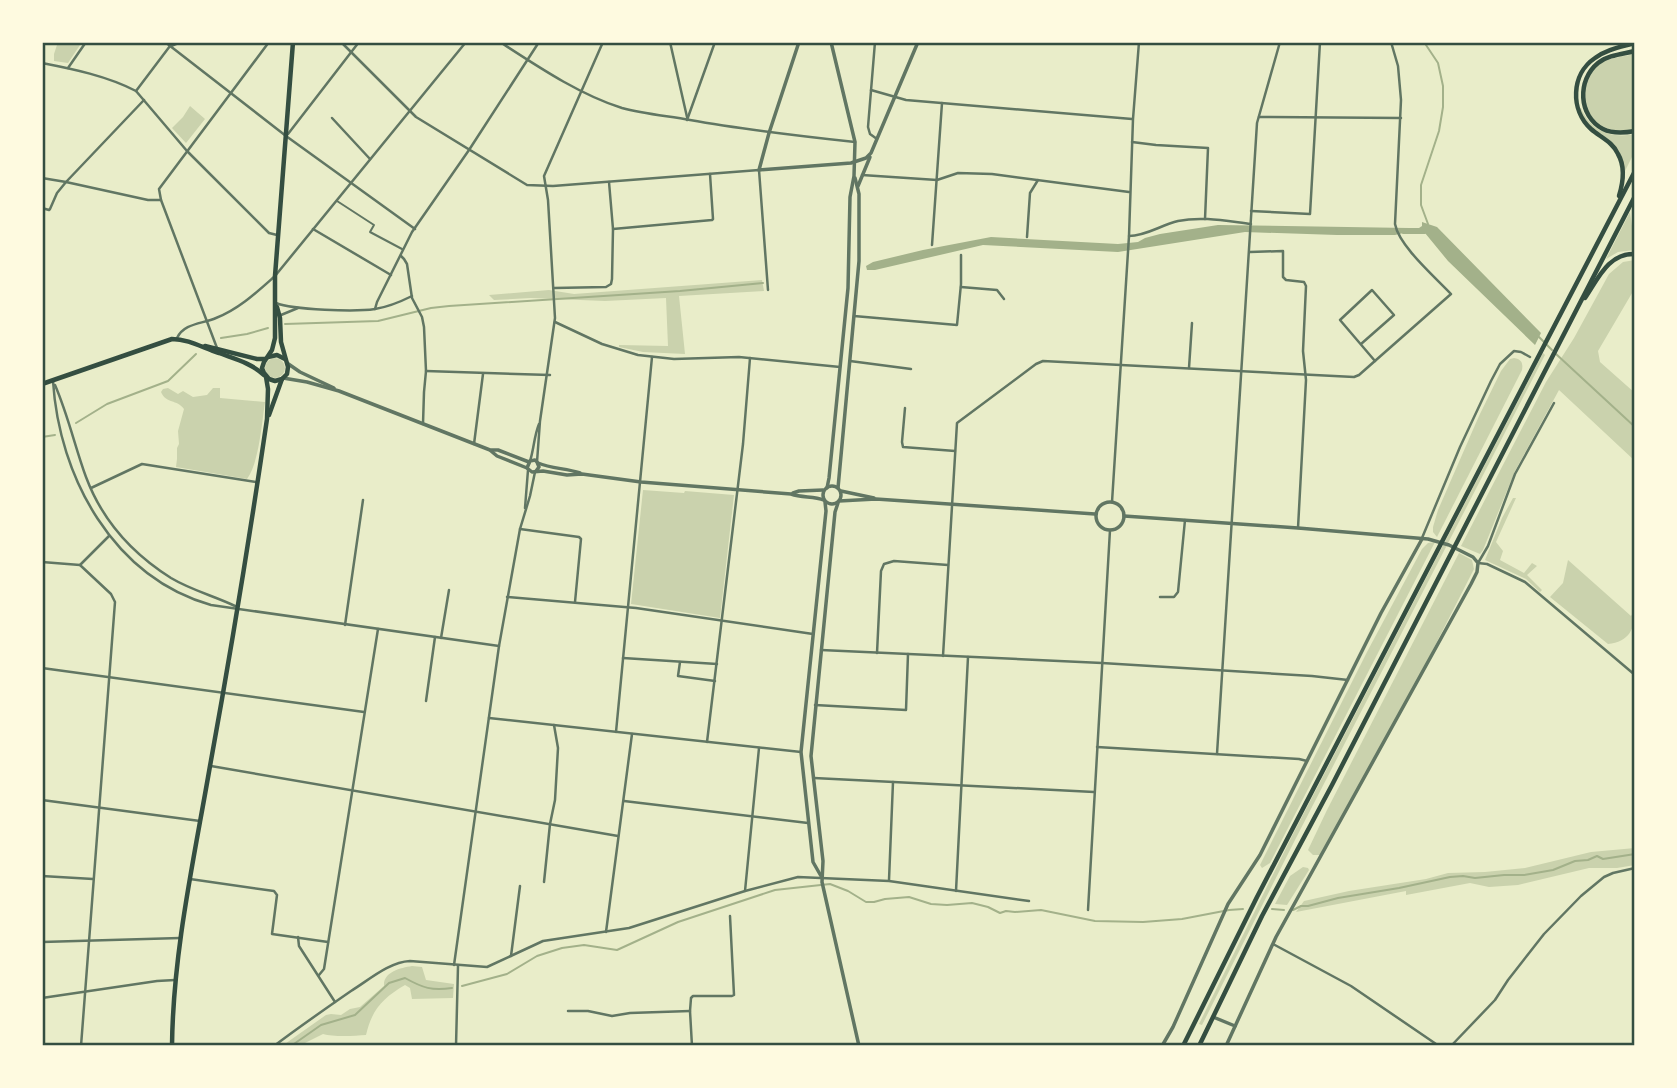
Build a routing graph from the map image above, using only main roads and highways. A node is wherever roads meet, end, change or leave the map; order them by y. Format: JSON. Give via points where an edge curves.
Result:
{"nodes":[{"id":1,"x":293,"y":42,"type":"edge"},
{"id":2,"x":1634,"y":43,"type":"edge"},
{"id":3,"x":1635,"y":51,"type":"edge"},
{"id":4,"x":1635,"y":131,"type":"edge"},
{"id":5,"x":1635,"y":171,"type":"edge"},
{"id":6,"x":1635,"y":197,"type":"edge"},
{"id":7,"x":1635,"y":211,"type":"edge"},
{"id":8,"x":1614,"y":214,"type":"junction"},
{"id":9,"x":1635,"y":223,"type":"edge"},
{"id":10,"x":1635,"y":254,"type":"edge"},
{"id":11,"x":276,"y":303,"type":"junction"},
{"id":12,"x":1576,"y":310,"type":"junction"},
{"id":13,"x":278,"y":320,"type":"junction"},
{"id":14,"x":277,"y":330,"type":"junction"},
{"id":15,"x":203,"y":346,"type":"junction"},
{"id":16,"x":266,"y":359,"type":"junction"},
{"id":17,"x":287,"y":362,"type":"junction"},
{"id":18,"x":265,"y":376,"type":"junction"},
{"id":19,"x":283,"y":379,"type":"junction"},
{"id":20,"x":42,"y":384,"type":"edge"},
{"id":21,"x":267,"y":419,"type":"junction"},
{"id":22,"x":172,"y":1046,"type":"edge"},
{"id":23,"x":1183,"y":1046,"type":"edge"},
{"id":24,"x":1199,"y":1046,"type":"edge"}],
"edges":[{"from":1,"to":11,"type":"main road"},
{"from":2,"to":8,"type":"main road","via":[[1595,58],[1584,67],[1576,89],[1584,121],[1619,154],[1622,186]]},
{"from":3,"to":4,"type":"main road","via":[[1598,64],[1587,78],[1583,98],[1588,113],[1604,130]]},
{"from":5,"to":8,"type":"main road"},
{"from":6,"to":12,"type":"main road"},
{"from":7,"to":9,"type":"main road"},
{"from":8,"to":23,"type":"main road"},
{"from":10,"to":12,"type":"main road","via":[[1609,263]]},
{"from":11,"to":13,"type":"main road"},
{"from":11,"to":13,"type":"main road"},
{"from":12,"to":24,"type":"main road"},
{"from":13,"to":14,"type":"main road"},
{"from":14,"to":16,"type":"main road"},
{"from":14,"to":17,"type":"main road"},
{"from":15,"to":16,"type":"main road"},
{"from":15,"to":18,"type":"main road"},
{"from":15,"to":20,"type":"main road","via":[[177,339],[158,342]]},
{"from":16,"to":17,"type":"main road","via":[[277,355]]},
{"from":16,"to":18,"type":"main road"},
{"from":17,"to":19,"type":"main road"},
{"from":18,"to":19,"type":"main road"},
{"from":18,"to":21,"type":"main road"},
{"from":19,"to":21,"type":"main road"},
{"from":21,"to":22,"type":"main road","via":[[180,938]]}]}
